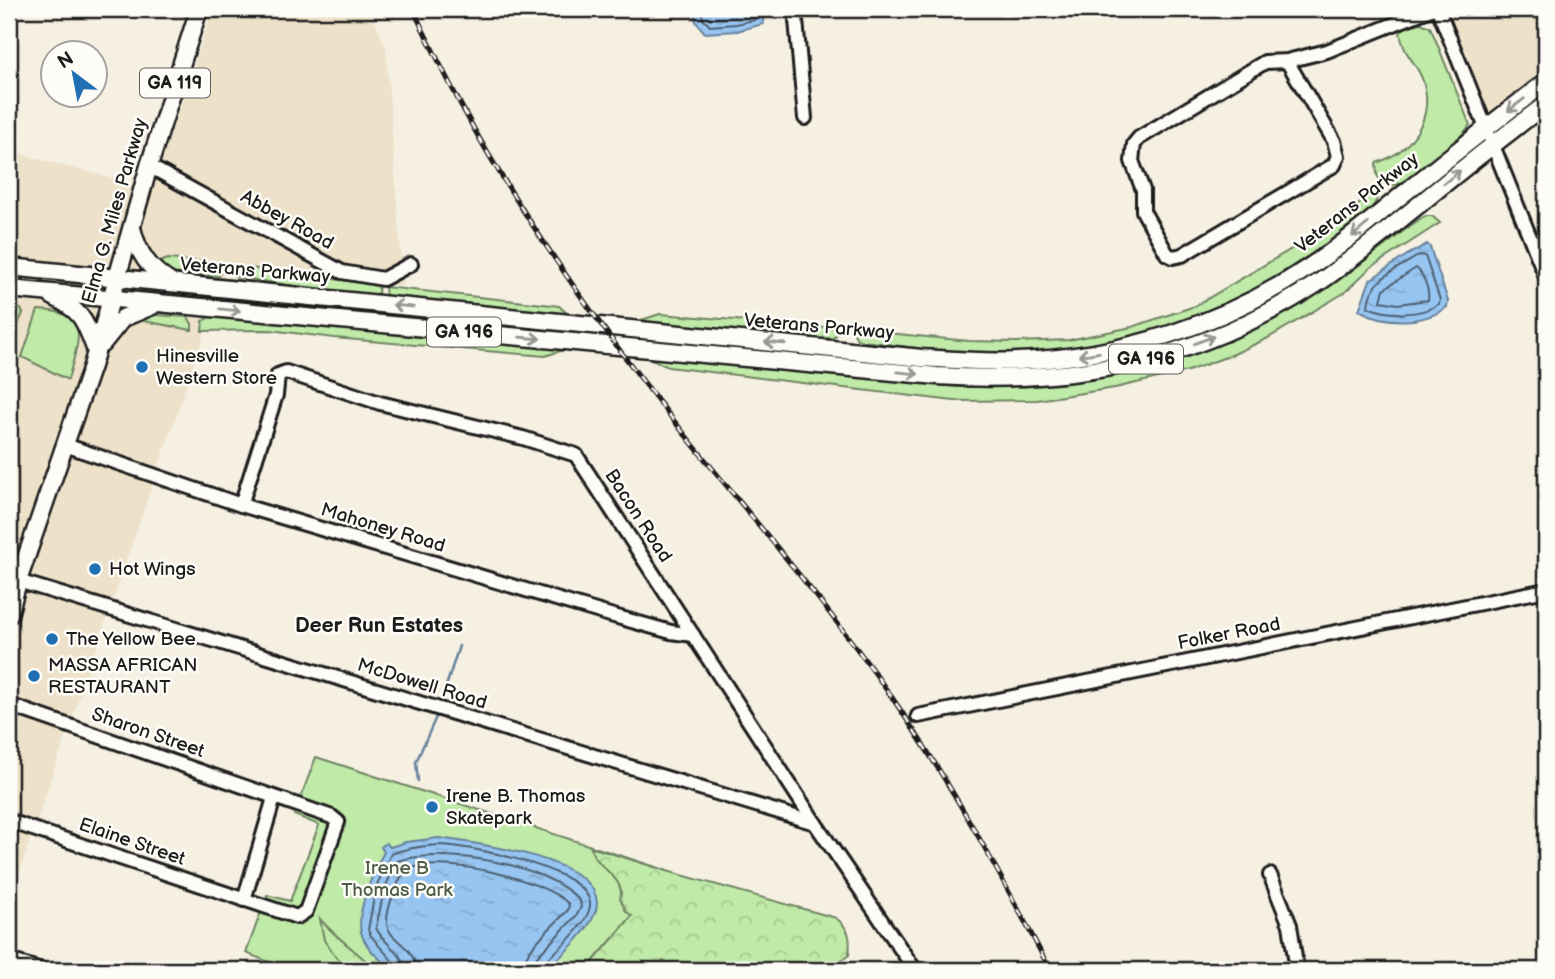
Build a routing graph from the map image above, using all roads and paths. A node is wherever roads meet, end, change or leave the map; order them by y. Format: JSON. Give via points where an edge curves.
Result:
{"nodes":[{"id":1,"x":199,"y":9,"type":"edge"},
{"id":2,"x":795,"y":9,"type":"edge"},
{"id":3,"x":1431,"y":9,"type":"edge"},
{"id":4,"x":1438,"y":9,"type":"edge"},
{"id":5,"x":1287,"y":61,"type":"junction"},
{"id":6,"x":1546,"y":82,"type":"edge"},
{"id":7,"x":1546,"y":104,"type":"edge"},
{"id":8,"x":805,"y":118,"type":"dead end"},
{"id":9,"x":1486,"y":128,"type":"junction"},
{"id":10,"x":1493,"y":144,"type":"junction"},
{"id":11,"x":149,"y":166,"type":"junction"},
{"id":12,"x":131,"y":227,"type":"junction"},
{"id":13,"x":411,"y":264,"type":"dead end"},
{"id":14,"x":9,"y":267,"type":"edge"},
{"id":15,"x":1546,"y":277,"type":"edge"},
{"id":16,"x":116,"y":279,"type":"junction"},
{"id":17,"x":172,"y":284,"type":"junction"},
{"id":18,"x":9,"y":289,"type":"edge"},
{"id":19,"x":42,"y":292,"type":"junction"},
{"id":20,"x":110,"y":298,"type":"junction"},
{"id":21,"x":163,"y":304,"type":"junction"},
{"id":22,"x":96,"y":351,"type":"junction"},
{"id":23,"x":65,"y":445,"type":"junction"},
{"id":24,"x":241,"y":505,"type":"junction"},
{"id":25,"x":18,"y":581,"type":"junction"},
{"id":26,"x":1546,"y":590,"type":"edge"},
{"id":27,"x":9,"y":615,"type":"edge"},
{"id":28,"x":693,"y":635,"type":"junction"},
{"id":29,"x":9,"y":705,"type":"edge"},
{"id":30,"x":918,"y":716,"type":"dead end"},
{"id":31,"x":274,"y":798,"type":"junction"},
{"id":32,"x":9,"y":821,"type":"edge"},
{"id":33,"x":816,"y":823,"type":"junction"},
{"id":34,"x":1270,"y":875,"type":"dead end"},
{"id":35,"x":244,"y":900,"type":"junction"},
{"id":36,"x":9,"y":960,"type":"edge"},
{"id":37,"x":42,"y":970,"type":"edge"},
{"id":38,"x":915,"y":970,"type":"edge"},
{"id":39,"x":1297,"y":970,"type":"edge"}],
"edges":[{"from":1,"to":11,"type":"main road","name":"Elma G. Miles Parkway","number":"GA 119"},
{"from":2,"to":8,"type":"street"},
{"from":3,"to":5,"type":"street","via":[[1327,51]]},
{"from":4,"to":9,"type":"street"},
{"from":5,"to":5,"type":"street","via":[[1265,62],[1134,144],[1132,161],[1143,190],[1143,211],[1163,249],[1174,257],[1334,165],[1338,156],[1334,141]]},
{"from":6,"to":9,"type":"main road","name":"Veterans Parkway","number":"GA 196","one_way":true},
{"from":7,"to":10,"type":"main road","name":"Veterans Parkway","number":"GA 196"},
{"from":9,"to":10,"type":"street"},
{"from":9,"to":17,"type":"main road","name":"Veterans Parkway","number":"GA 196","one_way":true,"via":[[1351,237],[1271,291],[1178,331],[1072,356],[990,362],[922,358]]},
{"from":10,"to":15,"type":"street"},
{"from":21,"to":10,"type":"main road","name":"Veterans Parkway","number":"GA 196","one_way":true,"via":[[937,376],[1008,379],[1074,374],[1184,348],[1279,306],[1352,259]]},
{"from":11,"to":12,"type":"main road","name":"Elma G. Miles Parkway","number":"GA 119"},
{"from":11,"to":13,"type":"street","name":"Abbey Road","via":[[342,272],[383,279]]},
{"from":12,"to":16,"type":"main road","name":"Elma G. Miles Parkway","number":"GA 119"},
{"from":12,"to":17,"type":"main road","via":[[143,260]]},
{"from":14,"to":16,"type":"main road","name":"Veterans Parkway"},
{"from":16,"to":17,"type":"main road","name":"Veterans Parkway","number":"GA 196"},
{"from":16,"to":20,"type":"main road","name":"Elma G. Miles Parkway","number":"GA 119"},
{"from":18,"to":19,"type":"main road","name":"Veterans Parkway"},
{"from":19,"to":20,"type":"main road","name":"Veterans Parkway"},
{"from":19,"to":22,"type":"main road","via":[[80,314]]},
{"from":20,"to":21,"type":"main road","name":"Veterans Parkway"},
{"from":20,"to":22,"type":"main road","name":"Elma G. Miles Parkway","number":"GA 119"},
{"from":21,"to":22,"type":"main road","number":"GA 196","via":[[123,318]]},
{"from":22,"to":23,"type":"main road","name":"Elma G. Miles Parkway","number":"GA 119"},
{"from":23,"to":24,"type":"street","name":"Mahoney Road"},
{"from":23,"to":25,"type":"main road","number":"GA 119"},
{"from":24,"to":28,"type":"street","name":"Mahoney Road","via":[[603,613]]},
{"from":24,"to":28,"type":"street","name":"Bacon Road","via":[[276,395],[278,375],[286,372],[380,402],[523,438],[576,455]]},
{"from":25,"to":27,"type":"main road","number":"GA 119"},
{"from":25,"to":33,"type":"street","name":"McDowell Road"},
{"from":26,"to":30,"type":"street","name":"Folker Road"},
{"from":28,"to":33,"type":"street","name":"Bacon Road"},
{"from":29,"to":31,"type":"street","name":"Sharon Street"},
{"from":31,"to":35,"type":"street"},
{"from":31,"to":35,"type":"street","name":"Sharon Street","via":[[332,817],[338,824],[304,914],[290,916]]},
{"from":32,"to":35,"type":"street","name":"Elaine Street"},
{"from":33,"to":38,"type":"street","name":"Bacon Road"},
{"from":34,"to":39,"type":"street","via":[[1290,925]]},
{"from":36,"to":37,"type":"street"}]}
